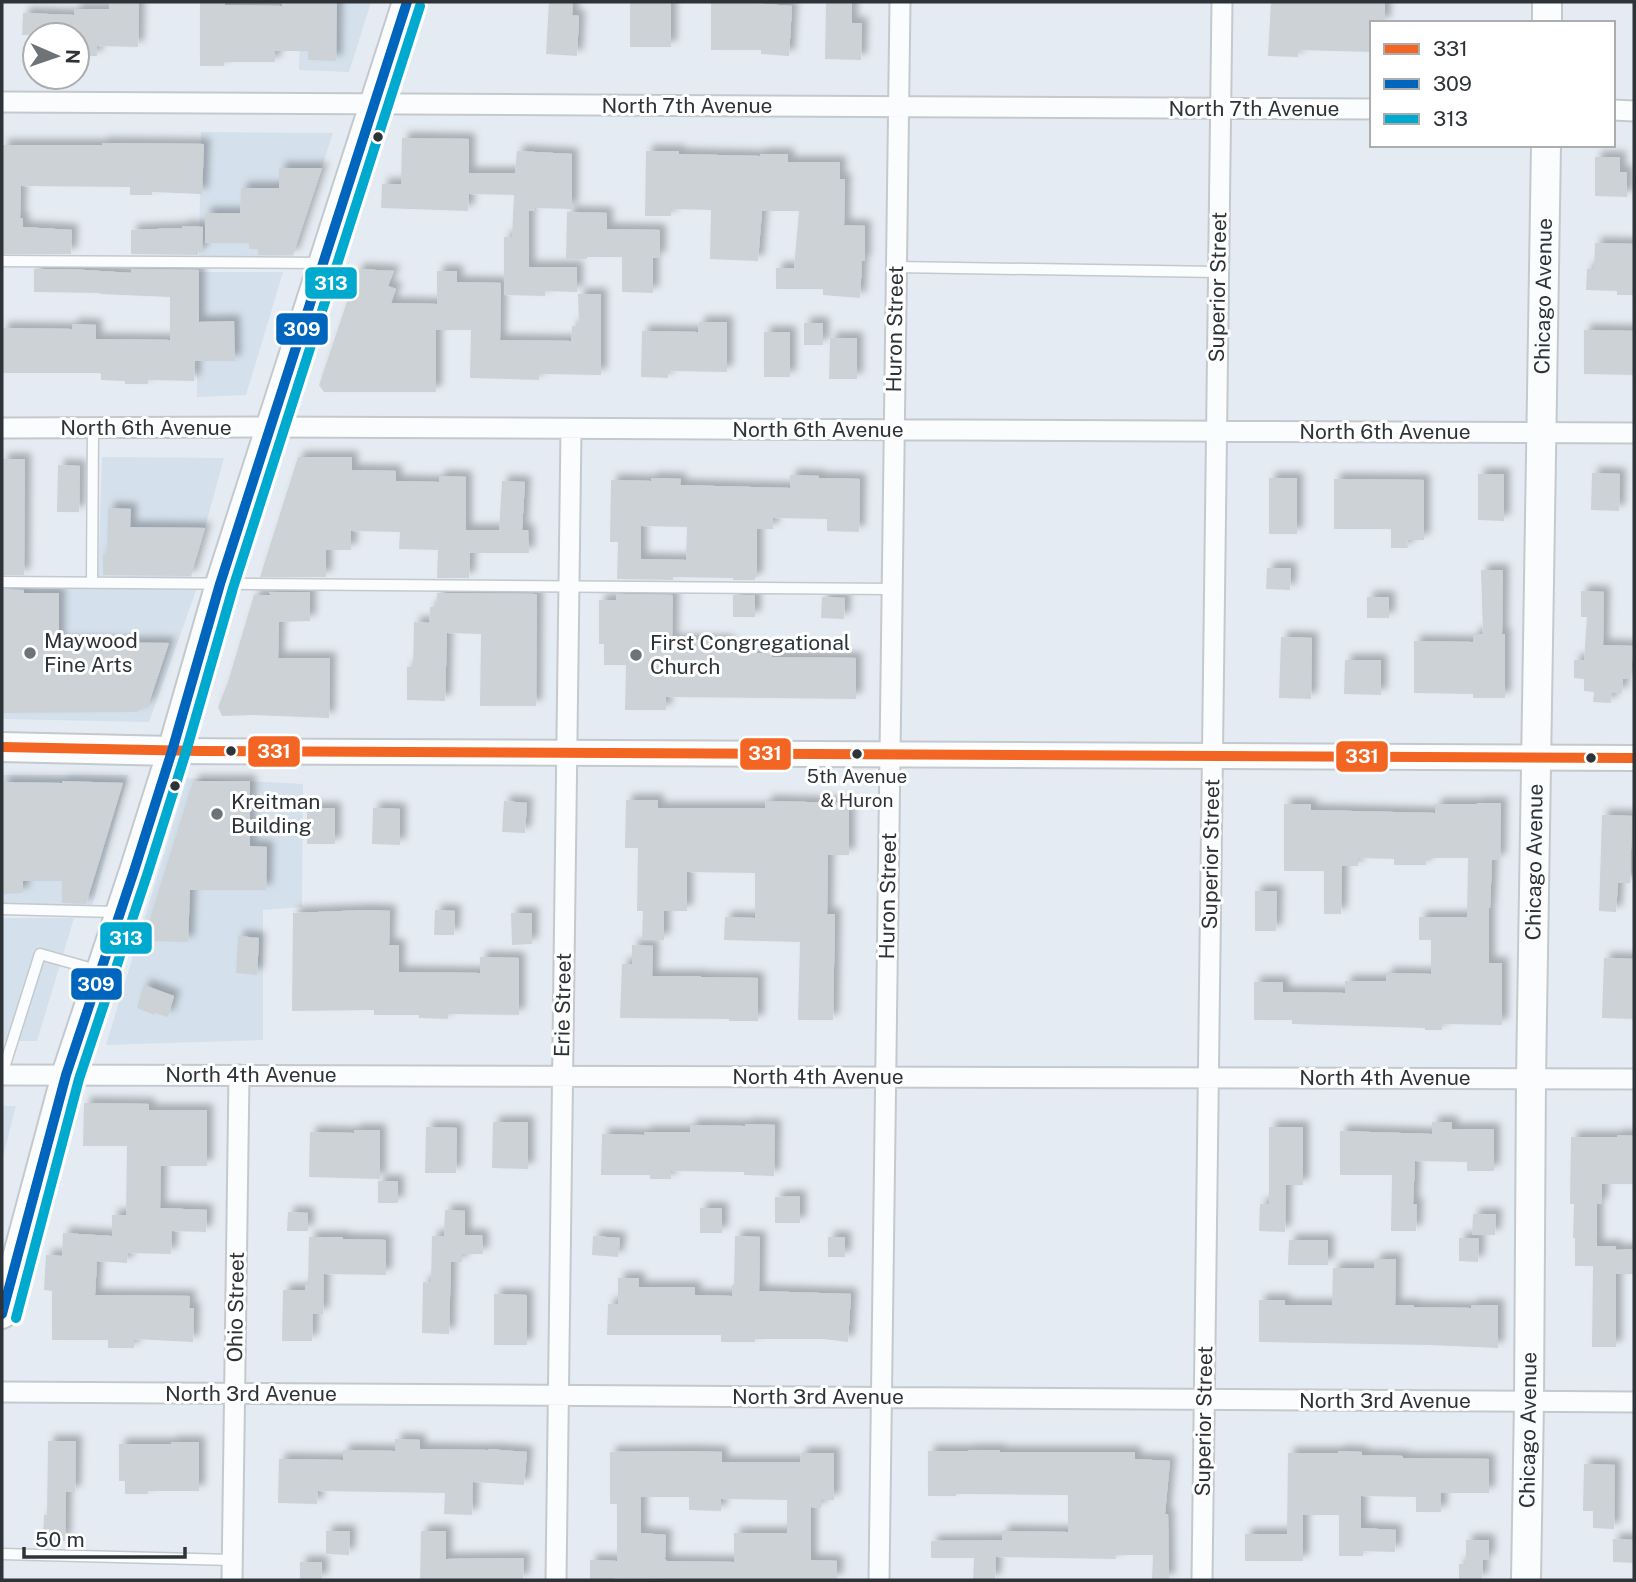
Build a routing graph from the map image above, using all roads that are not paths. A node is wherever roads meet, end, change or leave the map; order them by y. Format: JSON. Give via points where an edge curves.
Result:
{"nodes":[{"id":1,"x":407,"y":2,"type":"edge"},
{"id":2,"x":900,"y":2,"type":"edge"},
{"id":3,"x":1222,"y":2,"type":"edge"},
{"id":4,"x":1547,"y":2,"type":"edge"},
{"id":5,"x":1547,"y":21,"type":"edge"},
{"id":6,"x":2,"y":102,"type":"edge"},
{"id":7,"x":374,"y":104,"type":"junction"},
{"id":8,"x":898,"y":107,"type":"junction"},
{"id":9,"x":1220,"y":108,"type":"junction"},
{"id":10,"x":1370,"y":109,"type":"edge"},
{"id":11,"x":1615,"y":110,"type":"edge"},
{"id":12,"x":1634,"y":111,"type":"edge"},
{"id":13,"x":1546,"y":147,"type":"edge"},
{"id":14,"x":2,"y":261,"type":"edge"},
{"id":15,"x":324,"y":263,"type":"junction"},
{"id":16,"x":896,"y":267,"type":"junction"},
{"id":17,"x":1218,"y":272,"type":"junction"},
{"id":18,"x":272,"y":427,"type":"junction"},
{"id":19,"x":2,"y":428,"type":"edge"},
{"id":20,"x":93,"y":428,"type":"junction"},
{"id":21,"x":571,"y":429,"type":"junction"},
{"id":22,"x":894,"y":431,"type":"junction"},
{"id":23,"x":1216,"y":432,"type":"junction"},
{"id":24,"x":1542,"y":433,"type":"junction"},
{"id":25,"x":1634,"y":433,"type":"edge"},
{"id":26,"x":2,"y":582,"type":"edge"},
{"id":27,"x":92,"y":583,"type":"junction"},
{"id":28,"x":220,"y":584,"type":"junction"},
{"id":29,"x":569,"y":586,"type":"junction"},
{"id":30,"x":892,"y":589,"type":"junction"},
{"id":31,"x":2,"y":747,"type":"edge"},
{"id":32,"x":172,"y":751,"type":"junction"},
{"id":33,"x":566,"y":753,"type":"junction"},
{"id":34,"x":890,"y":755,"type":"junction"},
{"id":35,"x":1213,"y":756,"type":"junction"},
{"id":36,"x":1537,"y":758,"type":"junction"},
{"id":37,"x":1634,"y":758,"type":"edge"},
{"id":38,"x":2,"y":909,"type":"edge"},
{"id":39,"x":120,"y":912,"type":"junction"},
{"id":40,"x":100,"y":971,"type":"junction"},
{"id":41,"x":2,"y":1074,"type":"edge"},
{"id":42,"x":66,"y":1075,"type":"junction"},
{"id":43,"x":239,"y":1075,"type":"junction"},
{"id":44,"x":562,"y":1076,"type":"junction"},
{"id":45,"x":886,"y":1077,"type":"junction"},
{"id":46,"x":1208,"y":1077,"type":"junction"},
{"id":47,"x":1531,"y":1078,"type":"junction"},
{"id":48,"x":1634,"y":1079,"type":"edge"},
{"id":49,"x":2,"y":1314,"type":"edge"},
{"id":50,"x":2,"y":1392,"type":"edge"},
{"id":51,"x":235,"y":1393,"type":"junction"},
{"id":52,"x":558,"y":1396,"type":"junction"},
{"id":53,"x":881,"y":1398,"type":"junction"},
{"id":54,"x":1205,"y":1400,"type":"junction"},
{"id":55,"x":1529,"y":1402,"type":"junction"},
{"id":56,"x":1634,"y":1402,"type":"edge"},
{"id":57,"x":2,"y":1554,"type":"edge"},
{"id":58,"x":233,"y":1560,"type":"junction"},
{"id":59,"x":232,"y":1580,"type":"edge"},
{"id":60,"x":556,"y":1580,"type":"edge"},
{"id":61,"x":879,"y":1580,"type":"edge"},
{"id":62,"x":1202,"y":1580,"type":"edge"},
{"id":63,"x":1526,"y":1580,"type":"edge"}],
"edges":[{"from":1,"to":7,"type":"main road"},
{"from":2,"to":8,"type":"street","name":"Huron Street"},
{"from":3,"to":9,"type":"street","name":"Superior Street"},
{"from":4,"to":5,"type":"main road"},
{"from":6,"to":7,"type":"street","name":"North 7th Avenue"},
{"from":7,"to":8,"type":"street","name":"North 7th Avenue"},
{"from":7,"to":15,"type":"main road"},
{"from":8,"to":9,"type":"street","name":"North 7th Avenue"},
{"from":8,"to":16,"type":"street","name":"Huron Street"},
{"from":9,"to":10,"type":"street","name":"North 7th Avenue"},
{"from":9,"to":17,"type":"street","name":"Superior Street"},
{"from":11,"to":12,"type":"street"},
{"from":13,"to":24,"type":"main road","name":"Chicago Avenue"},
{"from":14,"to":15,"type":"lane"},
{"from":15,"to":18,"type":"main road"},
{"from":16,"to":17,"type":"lane"},
{"from":16,"to":22,"type":"street","name":"Huron Street"},
{"from":17,"to":23,"type":"street","name":"Superior Street"},
{"from":18,"to":20,"type":"street","name":"North 6th Avenue"},
{"from":18,"to":21,"type":"street","name":"North 6th Avenue"},
{"from":18,"to":28,"type":"main road"},
{"from":19,"to":20,"type":"street","name":"North 6th Avenue"},
{"from":20,"to":27,"type":"lane"},
{"from":21,"to":22,"type":"street","name":"North 6th Avenue"},
{"from":21,"to":29,"type":"street","name":"Erie Street"},
{"from":22,"to":23,"type":"street","name":"North 6th Avenue"},
{"from":22,"to":30,"type":"street","name":"Huron Street"},
{"from":23,"to":24,"type":"street","name":"North 6th Avenue"},
{"from":23,"to":35,"type":"street","name":"Superior Street"},
{"from":24,"to":25,"type":"street","name":"North 6th Avenue"},
{"from":24,"to":36,"type":"main road","name":"Chicago Avenue"},
{"from":26,"to":27,"type":"lane"},
{"from":27,"to":28,"type":"lane"},
{"from":28,"to":29,"type":"lane"},
{"from":28,"to":32,"type":"main road"},
{"from":29,"to":30,"type":"lane"},
{"from":29,"to":33,"type":"street","name":"Erie Street"},
{"from":30,"to":34,"type":"street","name":"Huron Street"},
{"from":31,"to":32,"type":"main road"},
{"from":32,"to":33,"type":"street"},
{"from":32,"to":39,"type":"main road"},
{"from":33,"to":34,"type":"street"},
{"from":33,"to":44,"type":"street","name":"Erie Street"},
{"from":34,"to":35,"type":"street"},
{"from":34,"to":45,"type":"street","name":"Huron Street"},
{"from":35,"to":36,"type":"street"},
{"from":35,"to":46,"type":"street","name":"Superior Street"},
{"from":36,"to":37,"type":"street"},
{"from":36,"to":47,"type":"main road","name":"Chicago Avenue"},
{"from":38,"to":39,"type":"lane"},
{"from":39,"to":40,"type":"main road"},
{"from":40,"to":41,"type":"lane","via":[[40,954]]},
{"from":40,"to":42,"type":"main road"},
{"from":41,"to":42,"type":"street","name":"North 4th Avenue"},
{"from":42,"to":43,"type":"street","name":"North 4th Avenue"},
{"from":42,"to":49,"type":"main road"},
{"from":43,"to":44,"type":"street","name":"North 4th Avenue"},
{"from":43,"to":51,"type":"street","name":"Ohio Street"},
{"from":44,"to":45,"type":"street","name":"North 4th Avenue"},
{"from":44,"to":52,"type":"street","name":"Erie Street"},
{"from":45,"to":46,"type":"street","name":"North 4th Avenue"},
{"from":45,"to":53,"type":"street","name":"Huron Street"},
{"from":46,"to":47,"type":"street","name":"North 4th Avenue"},
{"from":46,"to":54,"type":"street","name":"Superior Street"},
{"from":47,"to":48,"type":"street","name":"North 4th Avenue"},
{"from":47,"to":55,"type":"main road","name":"Chicago Avenue"},
{"from":50,"to":51,"type":"street","name":"North 3rd Avenue"},
{"from":51,"to":52,"type":"street","name":"North 3rd Avenue"},
{"from":51,"to":58,"type":"street","name":"Ohio Street"},
{"from":52,"to":53,"type":"street","name":"North 3rd Avenue"},
{"from":52,"to":60,"type":"street","name":"Erie Street"},
{"from":53,"to":54,"type":"street","name":"North 3rd Avenue"},
{"from":53,"to":61,"type":"street","name":"Huron Street"},
{"from":54,"to":55,"type":"street","name":"North 3rd Avenue"},
{"from":54,"to":62,"type":"street","name":"Superior Street"},
{"from":55,"to":56,"type":"street","name":"North 3rd Avenue"},
{"from":55,"to":63,"type":"main road","name":"Chicago Avenue"},
{"from":57,"to":58,"type":"lane"},
{"from":58,"to":59,"type":"street","name":"Ohio Street"}]}
